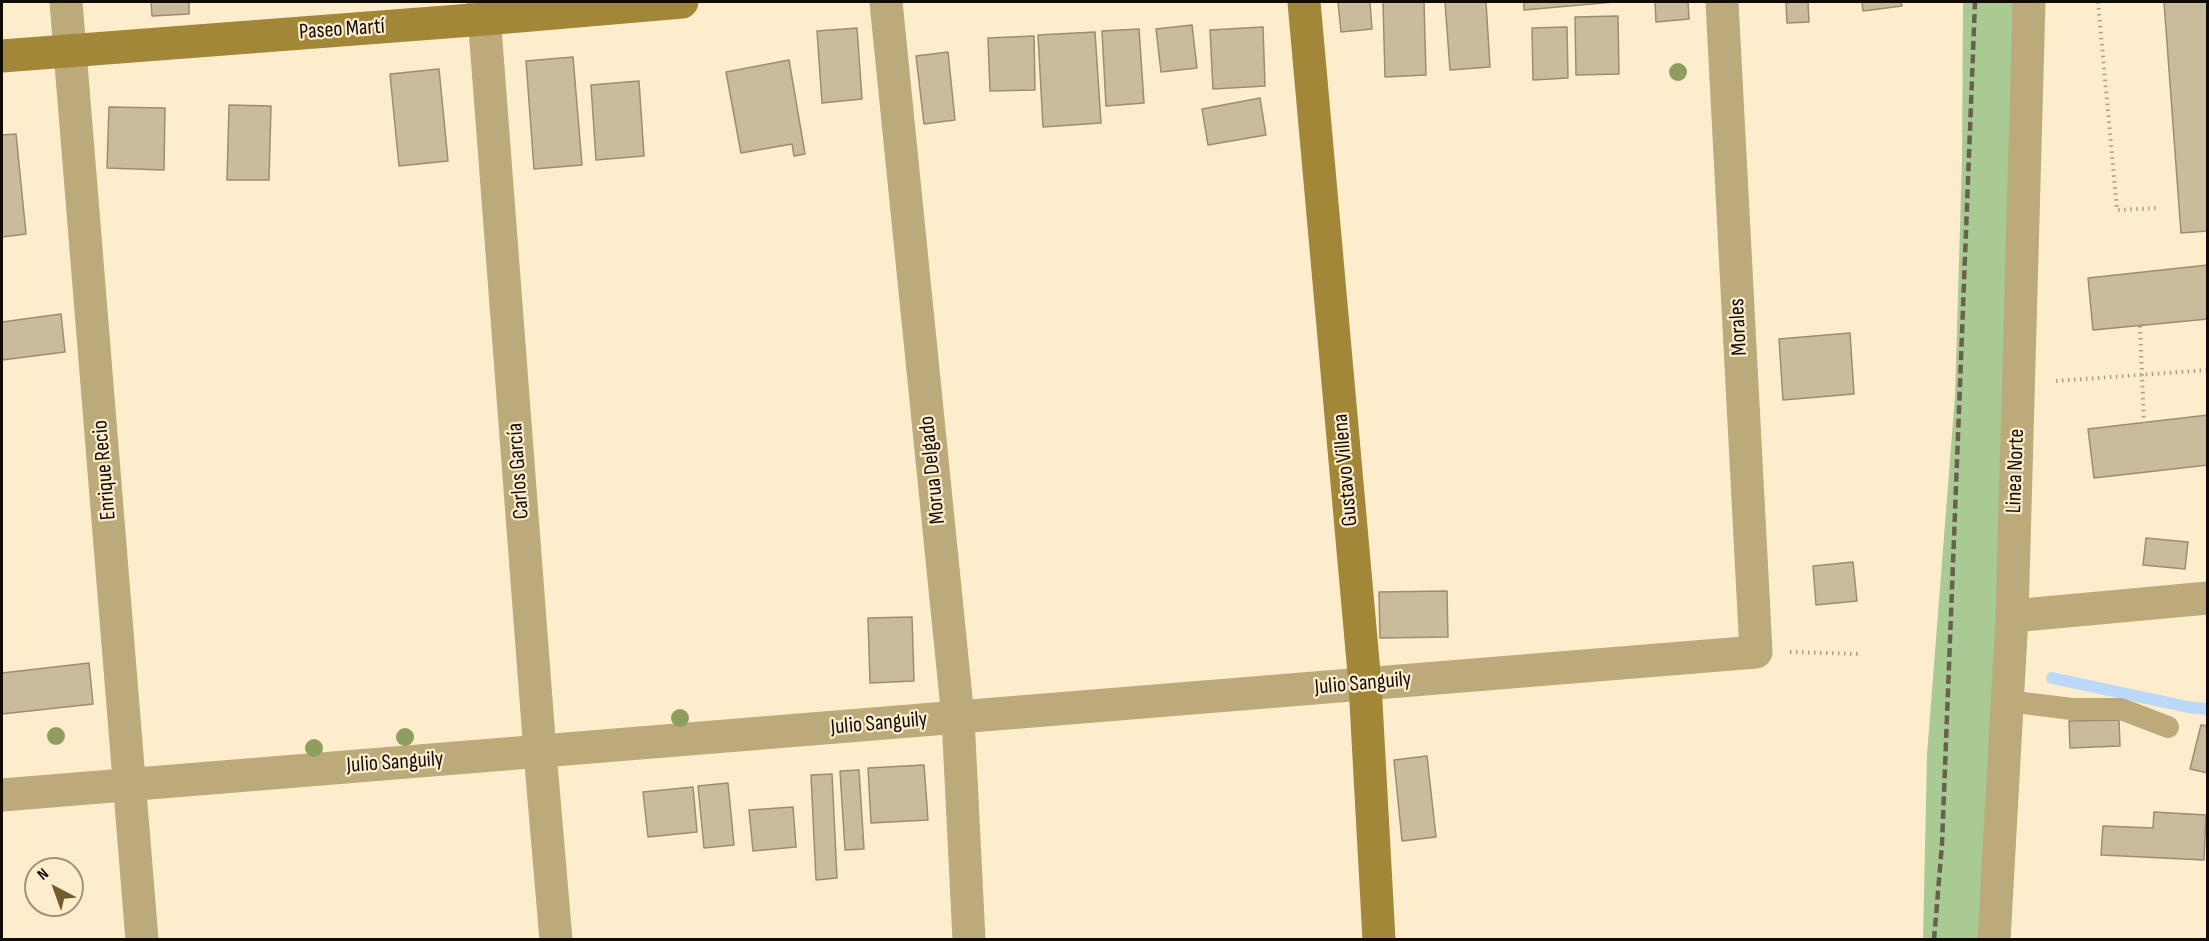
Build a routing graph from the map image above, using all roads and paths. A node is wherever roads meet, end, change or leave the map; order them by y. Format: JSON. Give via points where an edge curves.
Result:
{"nodes":[{"id":1,"x":66,"y":2,"type":"edge"},
{"id":2,"x":682,"y":2,"type":"edge"},
{"id":3,"x":886,"y":2,"type":"edge"},
{"id":4,"x":1304,"y":2,"type":"edge"},
{"id":5,"x":1722,"y":2,"type":"edge"},
{"id":6,"x":2029,"y":2,"type":"edge"},
{"id":7,"x":2098,"y":2,"type":"edge"},
{"id":8,"x":484,"y":10,"type":"edge"},
{"id":9,"x":70,"y":50,"type":"junction"},
{"id":10,"x":2,"y":56,"type":"edge"},
{"id":11,"x":2157,"y":208,"type":"dead end"},
{"id":12,"x":2140,"y":326,"type":"dead end"},
{"id":13,"x":2208,"y":370,"type":"edge"},
{"id":14,"x":2142,"y":375,"type":"junction"},
{"id":15,"x":2018,"y":383,"type":"junction"},
{"id":16,"x":2144,"y":423,"type":"dead end"},
{"id":17,"x":2208,"y":598,"type":"edge"},
{"id":18,"x":2012,"y":616,"type":"junction"},
{"id":19,"x":1756,"y":652,"type":"junction"},
{"id":20,"x":1861,"y":654,"type":"dead end"},
{"id":21,"x":1365,"y":684,"type":"junction"},
{"id":22,"x":2007,"y":701,"type":"junction"},
{"id":23,"x":958,"y":718,"type":"junction"},
{"id":24,"x":2168,"y":727,"type":"dead end"},
{"id":25,"x":540,"y":752,"type":"junction"},
{"id":26,"x":130,"y":783,"type":"junction"},
{"id":27,"x":2,"y":795,"type":"edge"},
{"id":28,"x":142,"y":939,"type":"edge"},
{"id":29,"x":556,"y":939,"type":"edge"},
{"id":30,"x":969,"y":939,"type":"edge"},
{"id":31,"x":1379,"y":939,"type":"edge"},
{"id":32,"x":1994,"y":939,"type":"edge"}],
"edges":[{"from":1,"to":9,"type":"street","name":"Enrique Recio"},
{"from":2,"to":8,"type":"street","name":"Paseo Martí"},
{"from":3,"to":23,"type":"street","name":"Morua Delgado"},
{"from":4,"to":21,"type":"street","name":"Gustavo Villena"},
{"from":5,"to":19,"type":"street","name":"Morales"},
{"from":6,"to":15,"type":"street","name":"Linea Norte"},
{"from":7,"to":11,"type":"path","via":[[2117,210]]},
{"from":8,"to":9,"type":"street","name":"Paseo Martí"},
{"from":8,"to":25,"type":"street","name":"Carlos García"},
{"from":9,"to":10,"type":"street","name":"Paseo Martí"},
{"from":9,"to":26,"type":"street","name":"Enrique Recio"},
{"from":12,"to":14,"type":"path"},
{"from":13,"to":14,"type":"path"},
{"from":14,"to":15,"type":"path"},
{"from":14,"to":16,"type":"path"},
{"from":15,"to":18,"type":"street","name":"Linea Norte"},
{"from":17,"to":18,"type":"street"},
{"from":18,"to":22,"type":"street","name":"Linea Norte"},
{"from":19,"to":20,"type":"path"},
{"from":19,"to":21,"type":"street","name":"Julio Sanguily"},
{"from":21,"to":23,"type":"street","name":"Julio Sanguily"},
{"from":21,"to":31,"type":"street","name":"Gustavo Villena"},
{"from":22,"to":24,"type":"lane","via":[[2072,709],[2121,709]]},
{"from":22,"to":32,"type":"street","name":"Linea Norte"},
{"from":23,"to":25,"type":"street","name":"Julio Sanguily"},
{"from":23,"to":30,"type":"street","name":"Morua Delgado"},
{"from":25,"to":26,"type":"street","name":"Julio Sanguily"},
{"from":25,"to":29,"type":"street","name":"Carlos García"},
{"from":26,"to":27,"type":"street","name":"Julio Sanguily"},
{"from":26,"to":28,"type":"street","name":"Enrique Recio"}]}
